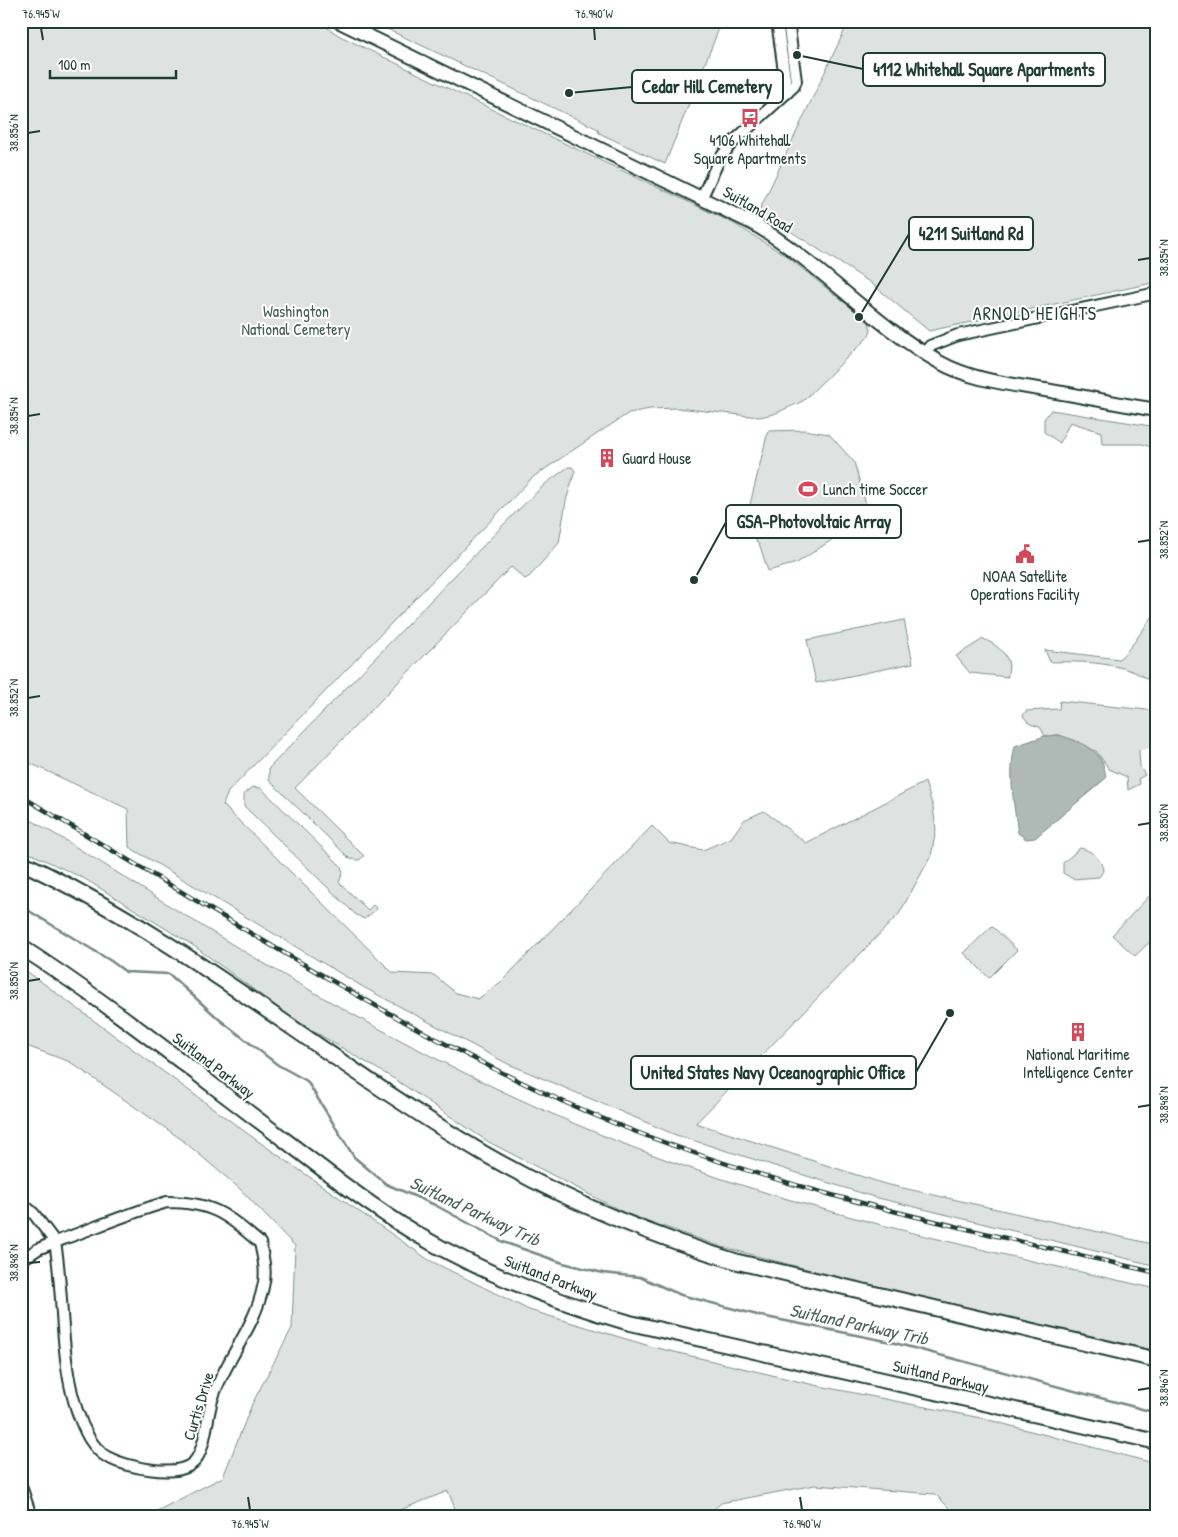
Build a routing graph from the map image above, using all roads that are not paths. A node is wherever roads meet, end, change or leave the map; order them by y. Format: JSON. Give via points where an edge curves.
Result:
{"nodes":[{"id":1,"x":338,"y":21,"type":"edge"},
{"id":2,"x":777,"y":21,"type":"edge"},
{"id":3,"x":788,"y":21,"type":"edge"},
{"id":4,"x":787,"y":93,"type":"junction"},
{"id":5,"x":702,"y":197,"type":"junction"},
{"id":6,"x":1157,"y":293,"type":"edge"},
{"id":7,"x":925,"y":353,"type":"junction"},
{"id":8,"x":1157,"y":410,"type":"edge"},
{"id":9,"x":21,"y":862,"type":"edge"},
{"id":10,"x":21,"y":947,"type":"edge"},
{"id":11,"x":21,"y":1202,"type":"edge"},
{"id":12,"x":55,"y":1242,"type":"junction"},
{"id":13,"x":21,"y":1260,"type":"edge"},
{"id":14,"x":1157,"y":1360,"type":"edge"},
{"id":15,"x":1157,"y":1442,"type":"edge"},
{"id":16,"x":21,"y":1486,"type":"edge"},
{"id":17,"x":31,"y":1516,"type":"edge"}],
"edges":[{"from":1,"to":5,"type":"main road","name":"Suitland Road"},
{"from":2,"to":4,"type":"street"},
{"from":3,"to":4,"type":"street","via":[[796,81]]},
{"from":4,"to":5,"type":"street","via":[[731,144],[719,160]]},
{"from":5,"to":7,"type":"main road","name":"Suitland Road","via":[[783,242]]},
{"from":6,"to":7,"type":"street","via":[[958,335],[930,346]]},
{"from":7,"to":8,"type":"main road","name":"Suitland Road","via":[[952,368],[987,379]]},
{"from":9,"to":14,"type":"highway","via":[[81,891],[160,938],[466,1143],[588,1207],[672,1241],[738,1262]]},
{"from":10,"to":15,"type":"highway","name":"Suitland Parkway","via":[[91,995],[380,1210],[500,1278],[586,1311],[653,1329]]},
{"from":11,"to":12,"type":"street","name":"Curtis Drive"},
{"from":12,"to":12,"type":"street","name":"Curtis Drive","via":[[61,1282],[62,1331],[73,1392],[90,1439],[99,1451],[115,1460],[165,1470],[188,1467],[198,1457],[213,1397],[260,1298],[265,1275],[260,1243],[233,1220],[212,1208],[189,1202],[174,1202],[136,1211]]},
{"from":12,"to":13,"type":"street","name":"Curtis Drive"},
{"from":16,"to":17,"type":"street"}]}
